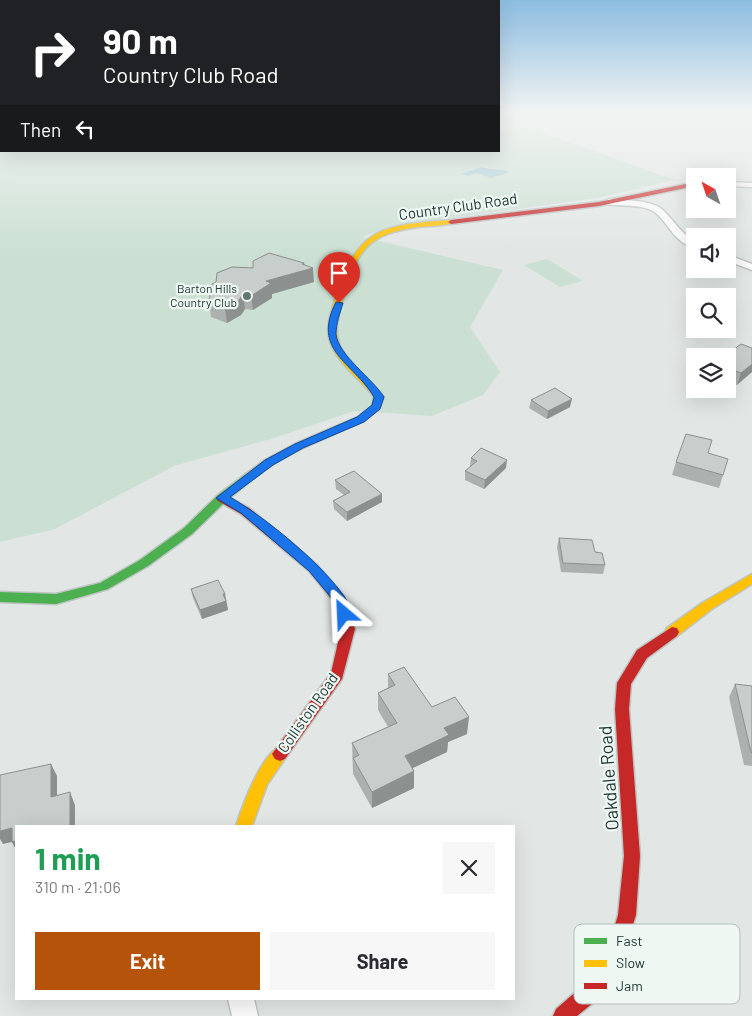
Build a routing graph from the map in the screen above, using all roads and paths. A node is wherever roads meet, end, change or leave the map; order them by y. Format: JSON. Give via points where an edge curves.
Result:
{"nodes":[{"id":1,"x":736,"y":185,"type":"edge"},
{"id":2,"x":686,"y":186,"type":"edge"},
{"id":3,"x":752,"y":186,"type":"edge"},
{"id":4,"x":650,"y":192,"type":"junction"},
{"id":5,"x":610,"y":202,"type":"junction"},
{"id":6,"x":659,"y":211,"type":"junction"},
{"id":7,"x":686,"y":240,"type":"edge"},
{"id":8,"x":736,"y":261,"type":"edge"},
{"id":9,"x":752,"y":267,"type":"edge"},
{"id":10,"x":222,"y":498,"type":"junction"},
{"id":11,"x":752,"y":578,"type":"edge"},
{"id":12,"x":0,"y":597,"type":"edge"},
{"id":13,"x":244,"y":825,"type":"edge"},
{"id":14,"x":623,"y":924,"type":"edge"},
{"id":15,"x":241,"y":1000,"type":"edge"},
{"id":16,"x":577,"y":1004,"type":"edge"},
{"id":17,"x":245,"y":1016,"type":"edge"},
{"id":18,"x":563,"y":1016,"type":"edge"}],
"edges":[{"from":1,"to":3,"type":"street"},
{"from":2,"to":4,"type":"street","name":"Country Club Road"},
{"from":4,"to":5,"type":"street","name":"Country Club Road"},
{"from":4,"to":6,"type":"street"},
{"from":5,"to":6,"type":"street","via":[[646,206]]},
{"from":5,"to":10,"type":"street","name":"Country Club Road","via":[[423,226],[366,242],[359,248],[350,269],[333,321],[332,336],[340,354],[373,387],[379,397],[376,407],[361,420],[269,462]]},
{"from":6,"to":7,"type":"street"},
{"from":8,"to":9,"type":"street"},
{"from":10,"to":12,"type":"street","name":"Country Club Road","via":[[188,531],[144,563],[104,586],[56,599]]},
{"from":10,"to":13,"type":"street","name":"Colliston Road","via":[[245,511],[313,568],[340,600],[348,629],[337,675],[261,781]]},
{"from":11,"to":14,"type":"street","name":"Oakdale Road","via":[[707,606],[642,654],[624,683],[622,709],[632,856]]},
{"from":15,"to":17,"type":"street"},
{"from":16,"to":18,"type":"street","name":"Oakdale Road"}]}
